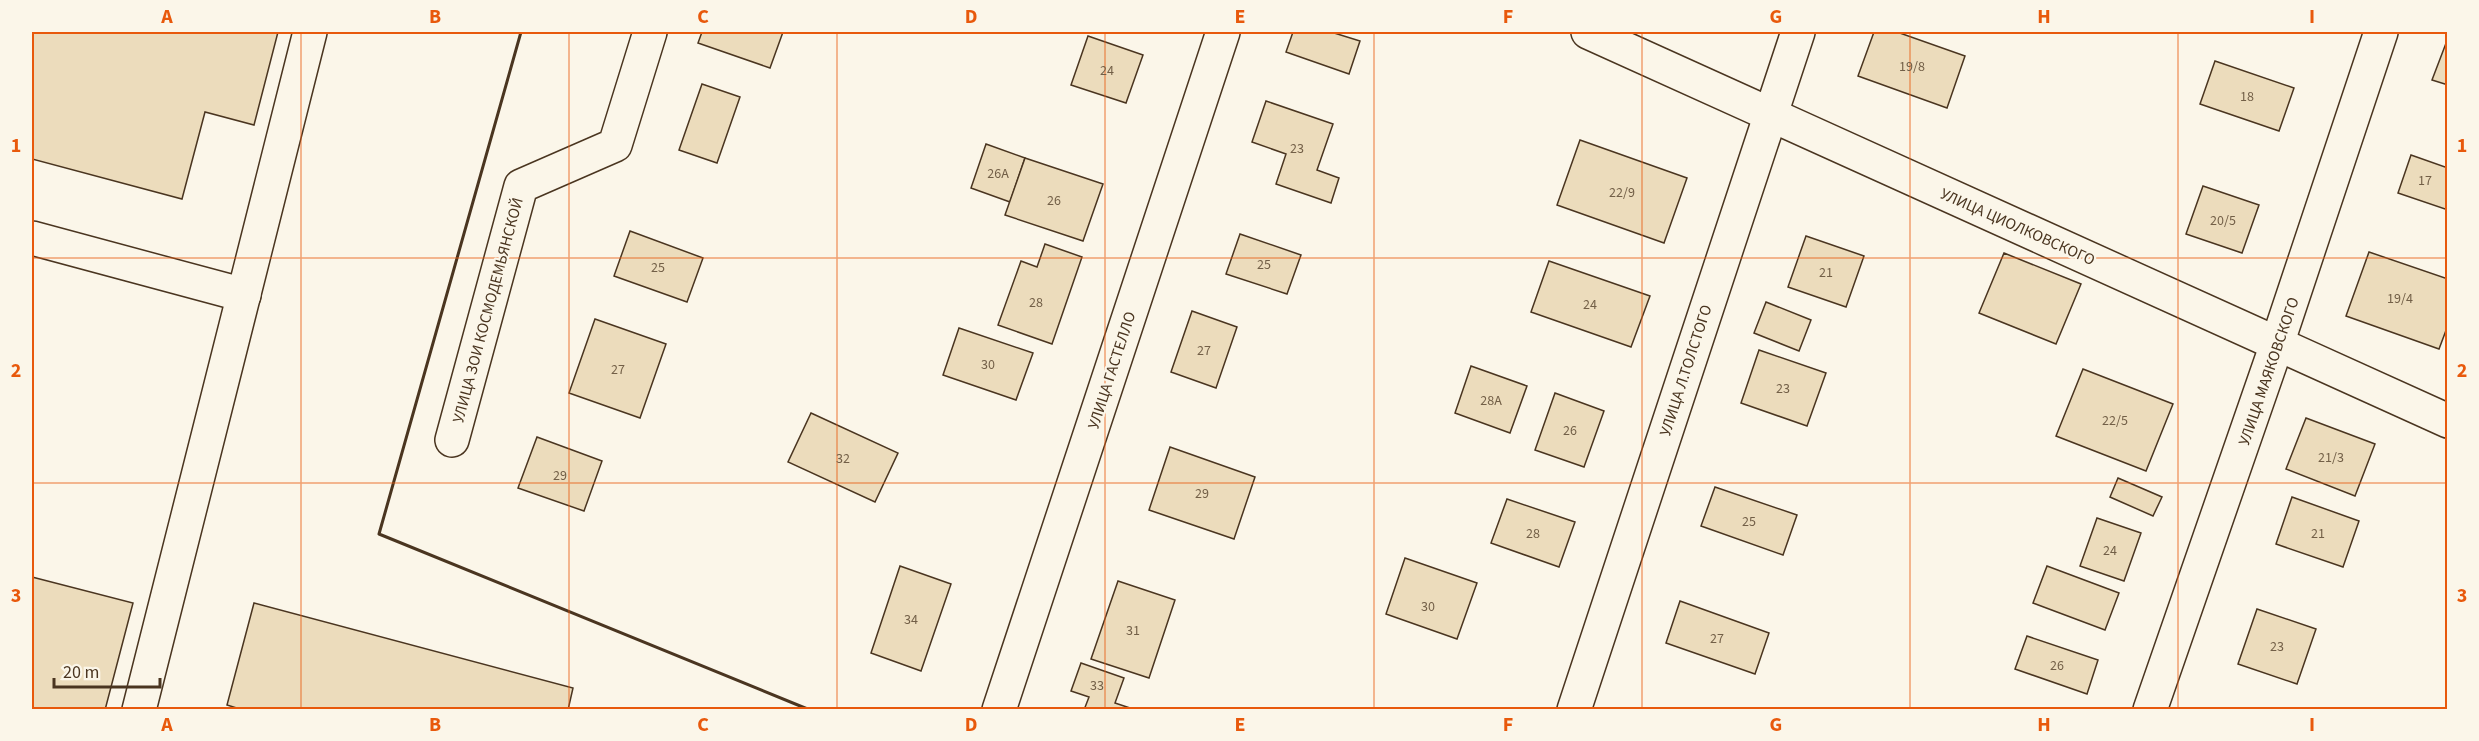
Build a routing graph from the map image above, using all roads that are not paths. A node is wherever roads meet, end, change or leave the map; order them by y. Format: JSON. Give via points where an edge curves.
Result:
{"nodes":[{"id":1,"x":310,"y":32,"type":"edge"},
{"id":2,"x":651,"y":32,"type":"edge"},
{"id":3,"x":1223,"y":32,"type":"edge"},
{"id":4,"x":1588,"y":32,"type":"edge"},
{"id":5,"x":1798,"y":32,"type":"edge"},
{"id":6,"x":2381,"y":32,"type":"edge"},
{"id":7,"x":1770,"y":114,"type":"junction"},
{"id":8,"x":32,"y":238,"type":"edge"},
{"id":9,"x":244,"y":295,"type":"junction"},
{"id":10,"x":2277,"y":344,"type":"junction"},
{"id":11,"x":2448,"y":421,"type":"edge"},
{"id":12,"x":452,"y":440,"type":"dead end"},
{"id":13,"x":139,"y":710,"type":"edge"},
{"id":14,"x":999,"y":710,"type":"edge"},
{"id":15,"x":1574,"y":710,"type":"edge"},
{"id":16,"x":2151,"y":710,"type":"edge"}],
"edges":[{"from":1,"to":9,"type":"street"},
{"from":2,"to":12,"type":"street","name":"УЛИЦА ЗОИ КОСМОДЕМЬЯНСКОЙ","via":[[615,145],[520,186]]},
{"from":3,"to":14,"type":"street","name":"УЛИЦА ГАСТЕЛЛО"},
{"from":4,"to":7,"type":"street","name":"УЛИЦА ЦИОЛКОВСКОГО"},
{"from":5,"to":7,"type":"street","name":"УЛИЦА Л.ТОЛСТОГО"},
{"from":6,"to":10,"type":"street","name":"УЛИЦА МАЯКОВСКОГО"},
{"from":7,"to":10,"type":"street","name":"УЛИЦА ЦИОЛКОВСКОГО"},
{"from":7,"to":15,"type":"street","name":"УЛИЦА Л.ТОЛСТОГО"},
{"from":8,"to":9,"type":"street"},
{"from":9,"to":13,"type":"street"},
{"from":10,"to":11,"type":"street","name":"УЛИЦА ЦИОЛКОВСКОГО"},
{"from":10,"to":16,"type":"street","name":"УЛИЦА МАЯКОВСКОГО"}]}
